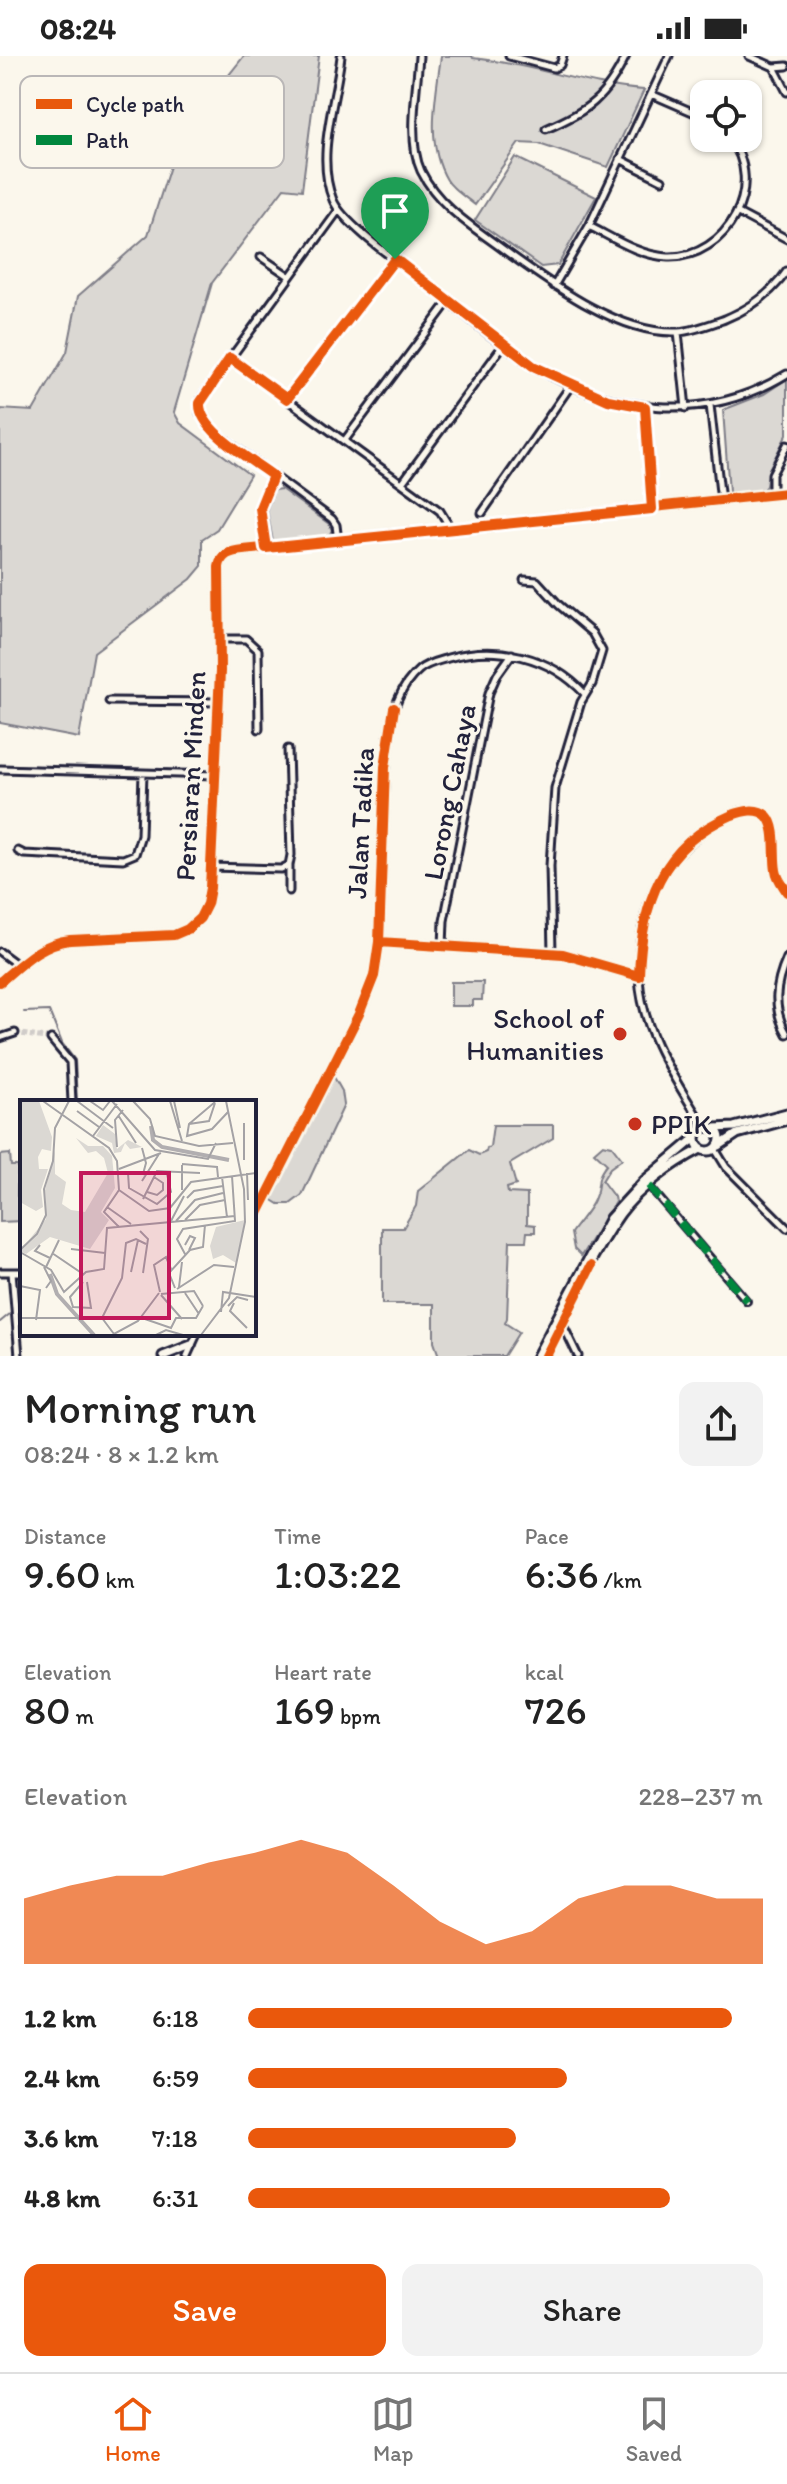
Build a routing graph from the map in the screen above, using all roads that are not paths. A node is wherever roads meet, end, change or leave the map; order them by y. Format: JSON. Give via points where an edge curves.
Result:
{"nodes":[{"id":1,"x":341,"y":56,"type":"edge"},
{"id":2,"x":419,"y":56,"type":"edge"},
{"id":3,"x":563,"y":56,"type":"edge"},
{"id":4,"x":626,"y":56,"type":"edge"},
{"id":5,"x":669,"y":56,"type":"edge"},
{"id":6,"x":749,"y":56,"type":"edge"},
{"id":7,"x":511,"y":57,"type":"edge"},
{"id":8,"x":787,"y":66,"type":"edge"},
{"id":9,"x":774,"y":67,"type":"junction"},
{"id":10,"x":787,"y":92,"type":"edge"},
{"id":11,"x":651,"y":94,"type":"junction"},
{"id":12,"x":690,"y":111,"type":"edge"},
{"id":13,"x":546,"y":129,"type":"dead end"},
{"id":14,"x":735,"y":152,"type":"edge"},
{"id":15,"x":620,"y":159,"type":"junction"},
{"id":16,"x":662,"y":180,"type":"dead end"},
{"id":17,"x":338,"y":211,"type":"junction"},
{"id":18,"x":738,"y":213,"type":"junction"},
{"id":19,"x":589,"y":226,"type":"junction"},
{"id":20,"x":787,"y":239,"type":"edge"},
{"id":21,"x":261,"y":257,"type":"dead end"},
{"id":22,"x":395,"y":259,"type":"junction"},
{"id":23,"x":787,"y":271,"type":"edge"},
{"id":24,"x":289,"y":276,"type":"junction"},
{"id":25,"x":554,"y":286,"type":"junction"},
{"id":26,"x":449,"y":301,"type":"junction"},
{"id":27,"x":678,"y":332,"type":"junction"},
{"id":28,"x":504,"y":344,"type":"junction"},
{"id":29,"x":230,"y":358,"type":"junction"},
{"id":30,"x":787,"y":374,"type":"edge"},
{"id":31,"x":571,"y":385,"type":"junction"},
{"id":32,"x":287,"y":399,"type":"junction"},
{"id":33,"x":710,"y":405,"type":"junction"},
{"id":34,"x":645,"y":407,"type":"junction"},
{"id":35,"x":686,"y":408,"type":"junction"},
{"id":36,"x":345,"y":440,"type":"junction"},
{"id":37,"x":787,"y":445,"type":"edge"},
{"id":38,"x":273,"y":476,"type":"junction"},
{"id":39,"x":402,"y":483,"type":"junction"},
{"id":40,"x":787,"y":493,"type":"edge"},
{"id":41,"x":772,"y":495,"type":"junction"},
{"id":42,"x":721,"y":501,"type":"junction"},
{"id":43,"x":652,"y":509,"type":"junction"},
{"id":44,"x":482,"y":513,"type":"dead end"},
{"id":45,"x":451,"y":529,"type":"junction"},
{"id":46,"x":338,"y":541,"type":"junction"},
{"id":47,"x":266,"y":548,"type":"junction"},
{"id":48,"x":524,"y":580,"type":"dead end"},
{"id":49,"x":220,"y":639,"type":"junction"},
{"id":50,"x":513,"y":653,"type":"junction"},
{"id":51,"x":585,"y":694,"type":"junction"},
{"id":52,"x":109,"y":701,"type":"dead end"},
{"id":53,"x":218,"y":702,"type":"junction"},
{"id":54,"x":259,"y":729,"type":"dead end"},
{"id":55,"x":288,"y":749,"type":"dead end"},
{"id":56,"x":0,"y":769,"type":"edge"},
{"id":57,"x":143,"y":773,"type":"junction"},
{"id":58,"x":215,"y":775,"type":"junction"},
{"id":59,"x":18,"y":851,"type":"dead end"},
{"id":60,"x":289,"y":865,"type":"junction"},
{"id":61,"x":211,"y":867,"type":"junction"},
{"id":62,"x":289,"y":891,"type":"dead end"},
{"id":63,"x":787,"y":892,"type":"edge"},
{"id":64,"x":379,"y":942,"type":"junction"},
{"id":65,"x":443,"y":946,"type":"junction"},
{"id":66,"x":0,"y":952,"type":"edge"},
{"id":67,"x":552,"y":952,"type":"junction"},
{"id":68,"x":787,"y":958,"type":"edge"},
{"id":69,"x":19,"y":966,"type":"junction"},
{"id":70,"x":639,"y":976,"type":"junction"},
{"id":71,"x":0,"y":982,"type":"edge"},
{"id":72,"x":15,"y":1033,"type":"tunnel mouth"},
{"id":73,"x":787,"y":1034,"type":"edge"},
{"id":74,"x":0,"y":1038,"type":"edge"},
{"id":75,"x":51,"y":1039,"type":"dead end"},
{"id":76,"x":72,"y":1100,"type":"edge"},
{"id":77,"x":787,"y":1113,"type":"edge"},
{"id":78,"x":787,"y":1120,"type":"edge"},
{"id":79,"x":704,"y":1127,"type":"junction"},
{"id":80,"x":715,"y":1128,"type":"junction"},
{"id":81,"x":695,"y":1138,"type":"junction"},
{"id":82,"x":717,"y":1148,"type":"junction"},
{"id":83,"x":701,"y":1149,"type":"junction"},
{"id":84,"x":649,"y":1186,"type":"junction"},
{"id":85,"x":256,"y":1217,"type":"edge"},
{"id":86,"x":787,"y":1228,"type":"edge"},
{"id":87,"x":0,"y":1272,"type":"edge"},
{"id":88,"x":12,"y":1272,"type":"junction"},
{"id":89,"x":20,"y":1272,"type":"edge"},
{"id":90,"x":747,"y":1301,"type":"dead end"},
{"id":91,"x":561,"y":1323,"type":"junction"},
{"id":92,"x":196,"y":1336,"type":"edge"},
{"id":93,"x":191,"y":1345,"type":"junction"},
{"id":94,"x":19,"y":1356,"type":"edge"},
{"id":95,"x":163,"y":1356,"type":"edge"},
{"id":96,"x":187,"y":1356,"type":"edge"},
{"id":97,"x":537,"y":1356,"type":"edge"},
{"id":98,"x":546,"y":1356,"type":"edge"},
{"id":99,"x":578,"y":1356,"type":"edge"}],
"edges":[{"from":1,"to":17,"type":"street","via":[[325,166]]},
{"from":2,"to":25,"type":"street","via":[[415,149],[431,190]]},
{"from":3,"to":7,"type":"street","via":[[556,68]]},
{"from":4,"to":13,"type":"street","via":[[616,78],[581,114]]},
{"from":5,"to":11,"type":"street"},
{"from":6,"to":9,"type":"street"},
{"from":8,"to":9,"type":"street"},
{"from":9,"to":10,"type":"street"},
{"from":11,"to":12,"type":"street"},
{"from":11,"to":15,"type":"street"},
{"from":14,"to":18,"type":"street","via":[[741,164]]},
{"from":15,"to":16,"type":"street"},
{"from":15,"to":19,"type":"street"},
{"from":17,"to":22,"type":"street"},
{"from":17,"to":24,"type":"street"},
{"from":18,"to":19,"type":"street","via":[[711,245],[679,257],[641,251]]},
{"from":18,"to":20,"type":"street"},
{"from":19,"to":25,"type":"street"},
{"from":21,"to":24,"type":"street"},
{"from":22,"to":26,"type":"street"},
{"from":22,"to":32,"type":"street"},
{"from":23,"to":27,"type":"street","via":[[751,306]]},
{"from":24,"to":29,"type":"street"},
{"from":25,"to":27,"type":"street","via":[[614,318]]},
{"from":26,"to":28,"type":"street"},
{"from":26,"to":36,"type":"street"},
{"from":27,"to":35,"type":"street"},
{"from":28,"to":31,"type":"street"},
{"from":28,"to":39,"type":"street"},
{"from":29,"to":32,"type":"street"},
{"from":29,"to":38,"type":"street","via":[[203,396],[200,413],[212,430]]},
{"from":30,"to":33,"type":"street"},
{"from":31,"to":34,"type":"street"},
{"from":31,"to":44,"type":"street"},
{"from":32,"to":36,"type":"street"},
{"from":33,"to":35,"type":"street"},
{"from":33,"to":42,"type":"street"},
{"from":34,"to":35,"type":"street"},
{"from":34,"to":43,"type":"street"},
{"from":36,"to":39,"type":"street"},
{"from":37,"to":41,"type":"street","via":[[772,474]]},
{"from":38,"to":46,"type":"street","via":[[332,519]]},
{"from":38,"to":47,"type":"street","via":[[260,508]]},
{"from":39,"to":45,"type":"street","via":[[440,511]]},
{"from":40,"to":41,"type":"street"},
{"from":41,"to":42,"type":"street"},
{"from":42,"to":43,"type":"street"},
{"from":43,"to":45,"type":"street"},
{"from":45,"to":46,"type":"street"},
{"from":46,"to":47,"type":"street"},
{"from":47,"to":49,"type":"street","name":"Persiaran Minden","via":[[231,552],[220,561]]},
{"from":48,"to":51,"type":"street","via":[[537,581],[601,645]]},
{"from":49,"to":53,"type":"street","name":"Persiaran Minden"},
{"from":49,"to":54,"type":"street","via":[[246,639],[258,650]]},
{"from":50,"to":51,"type":"street","name":"Jalan Tadika","via":[[561,673]]},
{"from":50,"to":64,"type":"street","name":"Jalan Tadika","via":[[477,652],[426,665],[403,689],[394,708],[385,767]]},
{"from":50,"to":65,"type":"street","name":"Lorong Cahaya","via":[[489,693]]},
{"from":51,"to":67,"type":"street","via":[[552,806]]},
{"from":52,"to":53,"type":"street"},
{"from":53,"to":58,"type":"street","name":"Persiaran Minden"},
{"from":55,"to":60,"type":"street"},
{"from":56,"to":57,"type":"street"},
{"from":57,"to":58,"type":"street"},
{"from":57,"to":59,"type":"street","via":[[141,835],[135,854],[123,859]]},
{"from":58,"to":61,"type":"street","name":"Persiaran Minden"},
{"from":60,"to":61,"type":"street"},
{"from":60,"to":62,"type":"street"},
{"from":61,"to":69,"type":"street","name":"Persiaran Minden","via":[[207,904],[188,929],[163,936],[64,941],[41,949]]},
{"from":63,"to":70,"type":"street","via":[[776,872],[772,827],[764,814],[740,812],[700,832],[656,884],[643,927]]},
{"from":64,"to":65,"type":"street"},
{"from":64,"to":85,"type":"street","name":"Jalan Tadika","via":[[368,996]]},
{"from":65,"to":67,"type":"street"},
{"from":66,"to":69,"type":"street"},
{"from":67,"to":70,"type":"street"},
{"from":68,"to":73,"type":"street","via":[[776,993],[779,1021]]},
{"from":69,"to":71,"type":"street","name":"Persiaran Minden"},
{"from":70,"to":79,"type":"street","via":[[650,1032]]},
{"from":72,"to":74,"type":"street"},
{"from":75,"to":76,"type":"street","via":[[70,1062]]},
{"from":77,"to":80,"type":"street"},
{"from":78,"to":82,"type":"street","via":[[737,1134]]},
{"from":79,"to":80,"type":"street"},
{"from":79,"to":81,"type":"street"},
{"from":80,"to":82,"type":"street","via":[[720,1135]]},
{"from":81,"to":83,"type":"street"},
{"from":81,"to":97,"type":"street","via":[[610,1218]]},
{"from":82,"to":83,"type":"street"},
{"from":82,"to":86,"type":"street","via":[[726,1167]]},
{"from":83,"to":84,"type":"street"},
{"from":84,"to":90,"type":"street"},
{"from":84,"to":91,"type":"street","via":[[610,1229]]},
{"from":87,"to":88,"type":"street"},
{"from":88,"to":89,"type":"street"},
{"from":88,"to":94,"type":"street"},
{"from":91,"to":98,"type":"street"},
{"from":91,"to":99,"type":"street"},
{"from":92,"to":93,"type":"street"},
{"from":93,"to":95,"type":"street"},
{"from":93,"to":96,"type":"street"}]}
